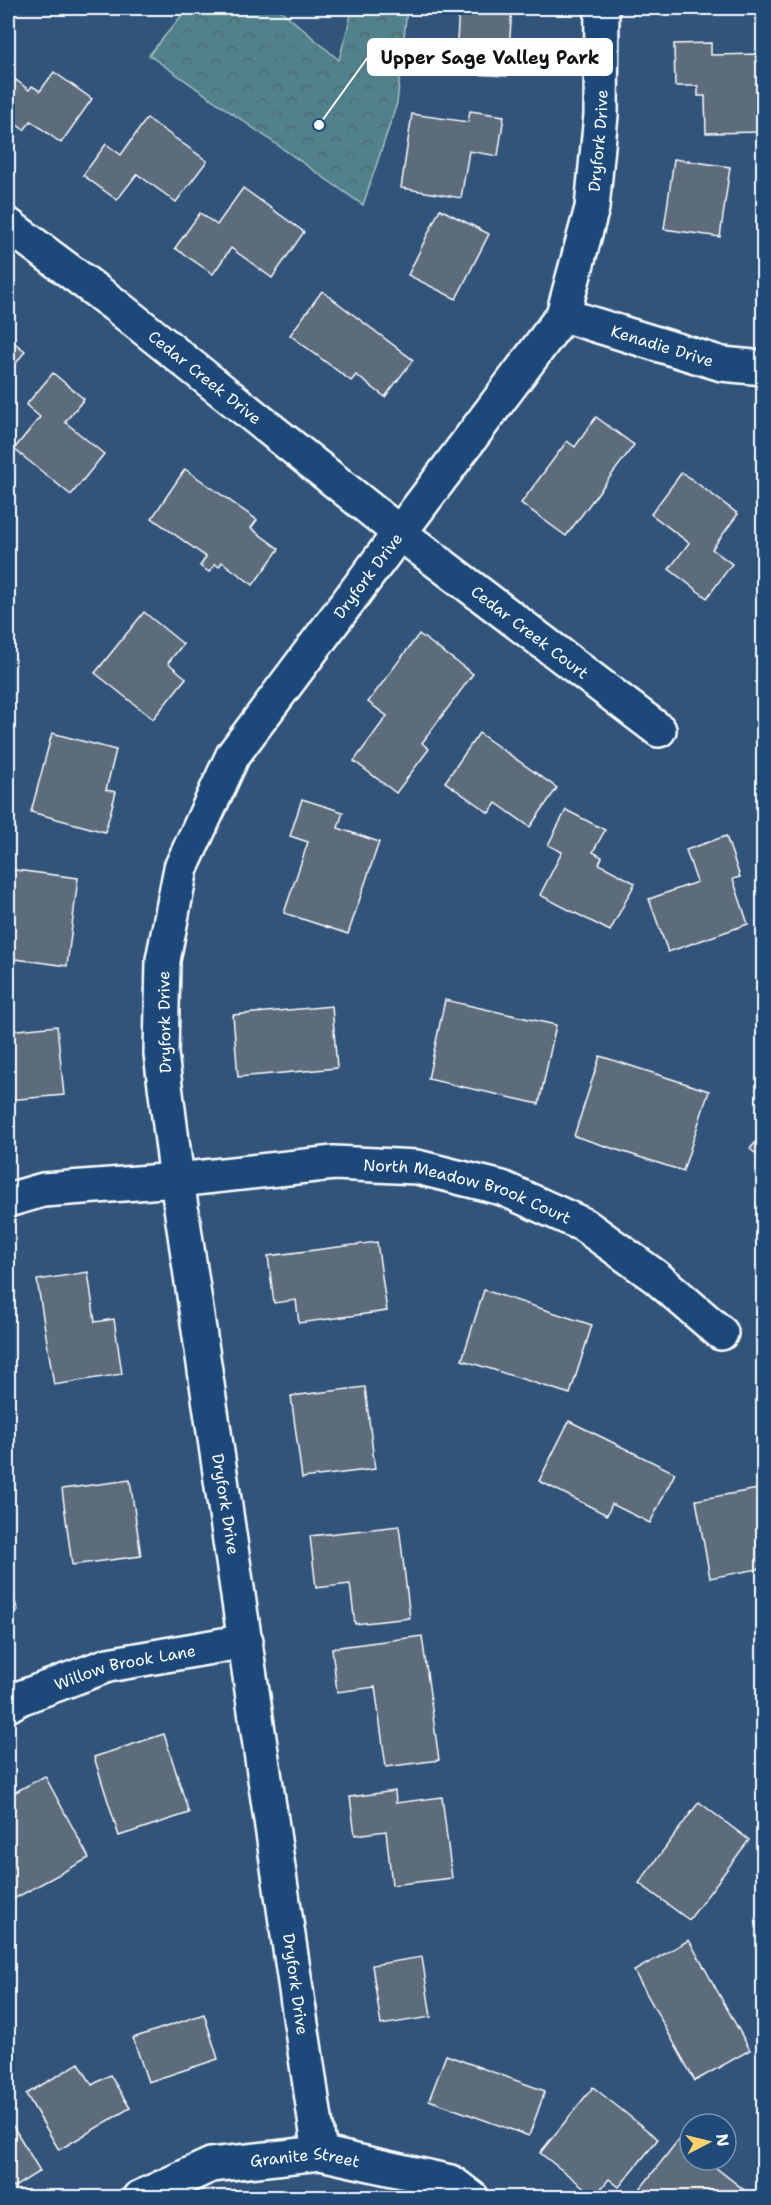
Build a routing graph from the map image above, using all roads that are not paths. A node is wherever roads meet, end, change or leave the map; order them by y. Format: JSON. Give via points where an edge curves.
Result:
{"nodes":[{"id":1,"x":602,"y":8,"type":"edge"},
{"id":2,"x":8,"y":225,"type":"edge"},
{"id":3,"x":562,"y":315,"type":"junction"},
{"id":4,"x":764,"y":368,"type":"edge"},
{"id":5,"x":401,"y":534,"type":"junction"},
{"id":6,"x":659,"y":730,"type":"dead end"},
{"id":7,"x":177,"y":1180,"type":"junction"},
{"id":8,"x":8,"y":1200,"type":"edge"},
{"id":9,"x":721,"y":1333,"type":"dead end"},
{"id":10,"x":246,"y":1641,"type":"junction"},
{"id":11,"x":8,"y":1706,"type":"edge"},
{"id":12,"x":320,"y":2153,"type":"junction"},
{"id":13,"x":138,"y":2198,"type":"edge"},
{"id":14,"x":472,"y":2198,"type":"edge"}],
"edges":[{"from":1,"to":3,"type":"street","name":"Dryfork Drive","via":[[601,115],[592,208]]},
{"from":2,"to":5,"type":"street","name":"Cedar Creek Drive","via":[[115,305]]},
{"from":3,"to":4,"type":"street","name":"Kenadie Drive","via":[[722,364]]},
{"from":3,"to":5,"type":"street","name":"Dryfork Drive"},
{"from":5,"to":6,"type":"street","name":"Cedar Creek Court"},
{"from":5,"to":7,"type":"street","name":"Dryfork Drive","via":[[233,754],[181,868],[164,960],[161,1054]]},
{"from":7,"to":8,"type":"street","name":"North Meadow Brook Court","via":[[42,1190]]},
{"from":7,"to":9,"type":"street","name":"North Meadow Brook Court","via":[[334,1163],[417,1167],[502,1188],[584,1225],[656,1277]]},
{"from":7,"to":10,"type":"street","name":"Dryfork Drive"},
{"from":10,"to":11,"type":"street","name":"Willow Brook Lane","via":[[108,1665]]},
{"from":10,"to":12,"type":"street","name":"Dryfork Drive"},
{"from":12,"to":13,"type":"street","name":"Granite Street","via":[[211,2165]]},
{"from":12,"to":14,"type":"street","name":"Granite Street","via":[[451,2182]]}]}
